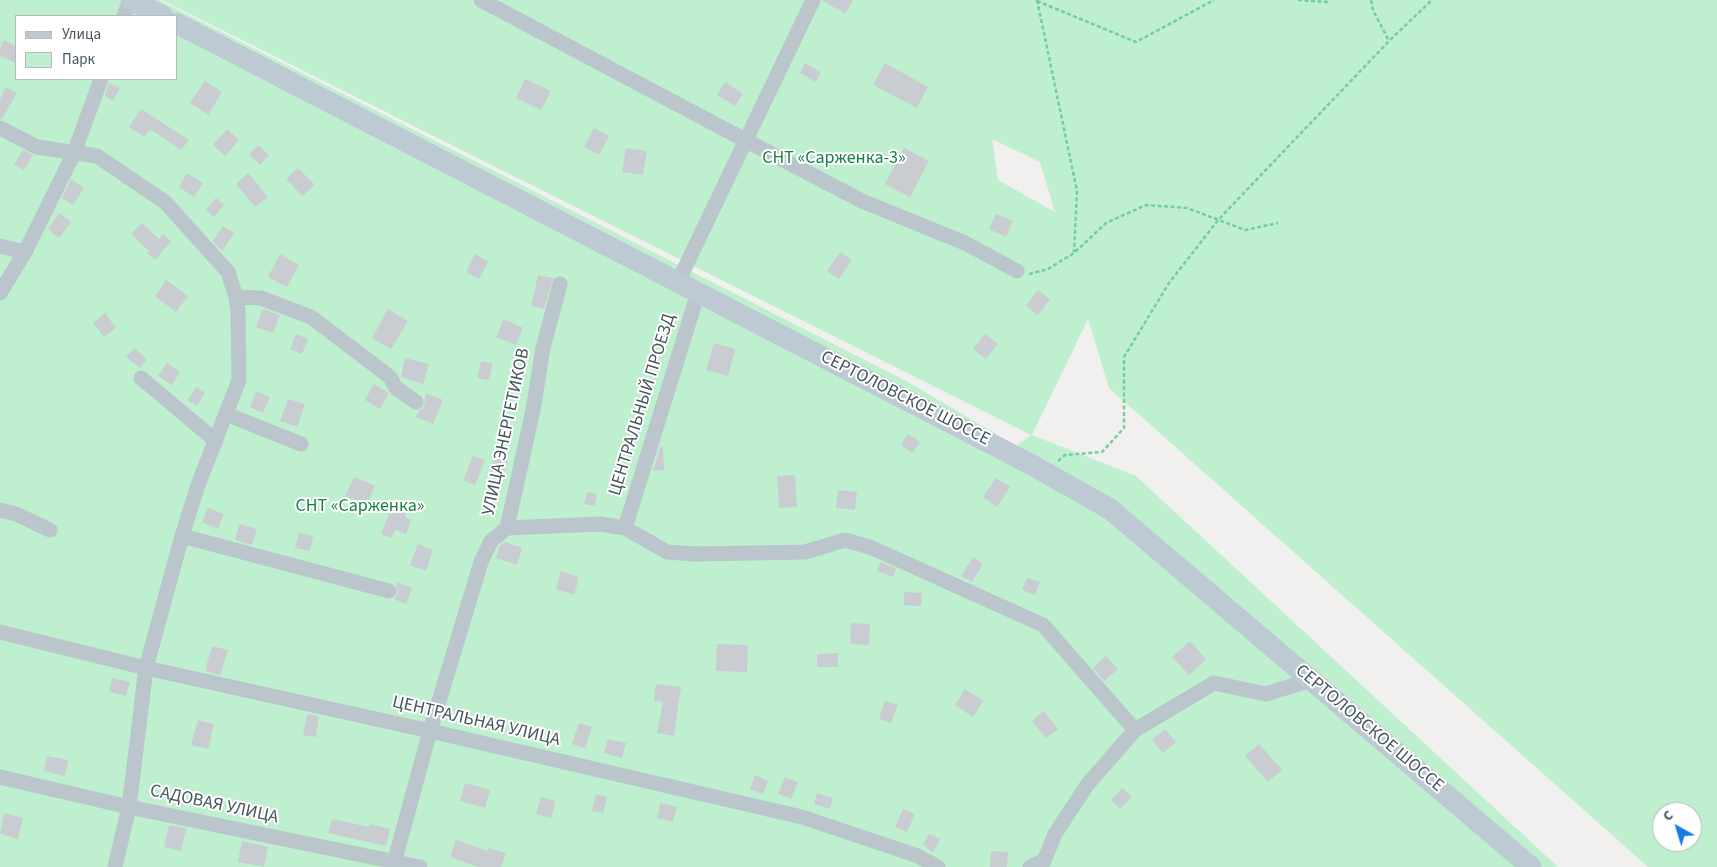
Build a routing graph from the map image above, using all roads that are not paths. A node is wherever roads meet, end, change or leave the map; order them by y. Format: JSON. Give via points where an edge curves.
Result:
{"nodes":[{"id":1,"x":131,"y":0,"type":"edge"},
{"id":2,"x":481,"y":0,"type":"edge"},
{"id":3,"x":813,"y":0,"type":"edge"},
{"id":4,"x":124,"y":15,"type":"edge"},
{"id":5,"x":161,"y":15,"type":"edge"},
{"id":6,"x":178,"y":24,"type":"edge"},
{"id":7,"x":101,"y":80,"type":"edge"},
{"id":8,"x":0,"y":128,"type":"edge"},
{"id":9,"x":744,"y":140,"type":"junction"},
{"id":10,"x":74,"y":153,"type":"junction"},
{"id":11,"x":0,"y":246,"type":"edge"},
{"id":12,"x":25,"y":252,"type":"junction"},
{"id":13,"x":1017,"y":271,"type":"road end"},
{"id":14,"x":678,"y":282,"type":"junction"},
{"id":15,"x":560,"y":284,"type":"dead end"},
{"id":16,"x":0,"y":293,"type":"edge"},
{"id":17,"x":698,"y":293,"type":"junction"},
{"id":18,"x":236,"y":297,"type":"junction"},
{"id":19,"x":141,"y":378,"type":"dead end"},
{"id":20,"x":416,"y":402,"type":"dead end"},
{"id":21,"x":226,"y":414,"type":"junction"},
{"id":22,"x":216,"y":441,"type":"junction"},
{"id":23,"x":301,"y":444,"type":"dead end"},
{"id":24,"x":0,"y":510,"type":"edge"},
{"id":25,"x":507,"y":528,"type":"junction"},
{"id":26,"x":625,"y":528,"type":"junction"},
{"id":27,"x":50,"y":530,"type":"dead end"},
{"id":28,"x":182,"y":536,"type":"junction"},
{"id":29,"x":389,"y":591,"type":"dead end"},
{"id":30,"x":0,"y":632,"type":"edge"},
{"id":31,"x":146,"y":668,"type":"junction"},
{"id":32,"x":1311,"y":680,"type":"junction"},
{"id":33,"x":1134,"y":730,"type":"junction"},
{"id":34,"x":430,"y":731,"type":"junction"},
{"id":35,"x":0,"y":778,"type":"edge"},
{"id":36,"x":129,"y":807,"type":"junction"},
{"id":37,"x":394,"y":864,"type":"edge"},
{"id":38,"x":1523,"y":865,"type":"edge"},
{"id":39,"x":115,"y":867,"type":"edge"},
{"id":40,"x":420,"y":867,"type":"edge"},
{"id":41,"x":938,"y":867,"type":"edge"},
{"id":42,"x":1030,"y":867,"type":"edge"}],
"edges":[{"from":1,"to":4,"type":"street"},
{"from":1,"to":5,"type":"main road"},
{"from":2,"to":9,"type":"street"},
{"from":3,"to":9,"type":"street"},
{"from":6,"to":14,"type":"main road","name":"СЕРТОЛОВСКОЕ ШОССЕ"},
{"from":7,"to":10,"type":"street"},
{"from":8,"to":10,"type":"street","via":[[37,147]]},
{"from":9,"to":13,"type":"street","via":[[862,201],[965,243]]},
{"from":9,"to":14,"type":"street"},
{"from":10,"to":12,"type":"street"},
{"from":10,"to":18,"type":"street","via":[[97,156],[165,202],[228,272]]},
{"from":11,"to":12,"type":"street"},
{"from":12,"to":16,"type":"street"},
{"from":14,"to":17,"type":"main road","name":"СЕРТОЛОВСКОЕ ШОССЕ"},
{"from":15,"to":25,"type":"street","name":"УЛИЦА ЭНЕРГЕТИКОВ","via":[[543,348]]},
{"from":17,"to":26,"type":"street","name":"ЦЕНТРАЛЬНЫЙ ПРОЕЗД"},
{"from":17,"to":32,"type":"main road","name":"СЕРТОЛОВСКОЕ ШОССЕ","via":[[1047,473],[1110,509]]},
{"from":18,"to":20,"type":"street","via":[[261,298],[311,318]]},
{"from":18,"to":21,"type":"street","via":[[239,380]]},
{"from":19,"to":22,"type":"street"},
{"from":21,"to":22,"type":"street"},
{"from":21,"to":23,"type":"street"},
{"from":22,"to":28,"type":"street"},
{"from":24,"to":27,"type":"street"},
{"from":25,"to":26,"type":"street","via":[[600,524]]},
{"from":25,"to":34,"type":"street","name":"УЛИЦА ЭНЕРГЕТИКОВ","via":[[491,541],[481,562]]},
{"from":26,"to":33,"type":"street","via":[[666,552],[805,552],[845,540],[870,547],[1043,625]]},
{"from":28,"to":29,"type":"street"},
{"from":28,"to":31,"type":"street"},
{"from":30,"to":31,"type":"street","name":"ЦЕНТРАЛЬНАЯ УЛИЦА"},
{"from":31,"to":34,"type":"street","name":"ЦЕНТРАЛЬНАЯ УЛИЦА"},
{"from":31,"to":36,"type":"street"},
{"from":32,"to":33,"type":"street","via":[[1266,694],[1214,683]]},
{"from":32,"to":38,"type":"main road","name":"СЕРТОЛОВСКОЕ ШОССЕ"},
{"from":33,"to":42,"type":"street","via":[[1086,785],[1055,834],[1044,861]]},
{"from":34,"to":37,"type":"street","name":"УЛИЦА ЭНЕРГЕТИКОВ"},
{"from":34,"to":41,"type":"street","name":"ЦЕНТРАЛЬНАЯ УЛИЦА","via":[[802,818],[918,856]]},
{"from":35,"to":36,"type":"street","name":"САДОВАЯ УЛИЦА"},
{"from":36,"to":37,"type":"street","name":"САДОВАЯ УЛИЦА"},
{"from":36,"to":39,"type":"street"},
{"from":37,"to":40,"type":"street","name":"САДОВАЯ УЛИЦА"}]}
